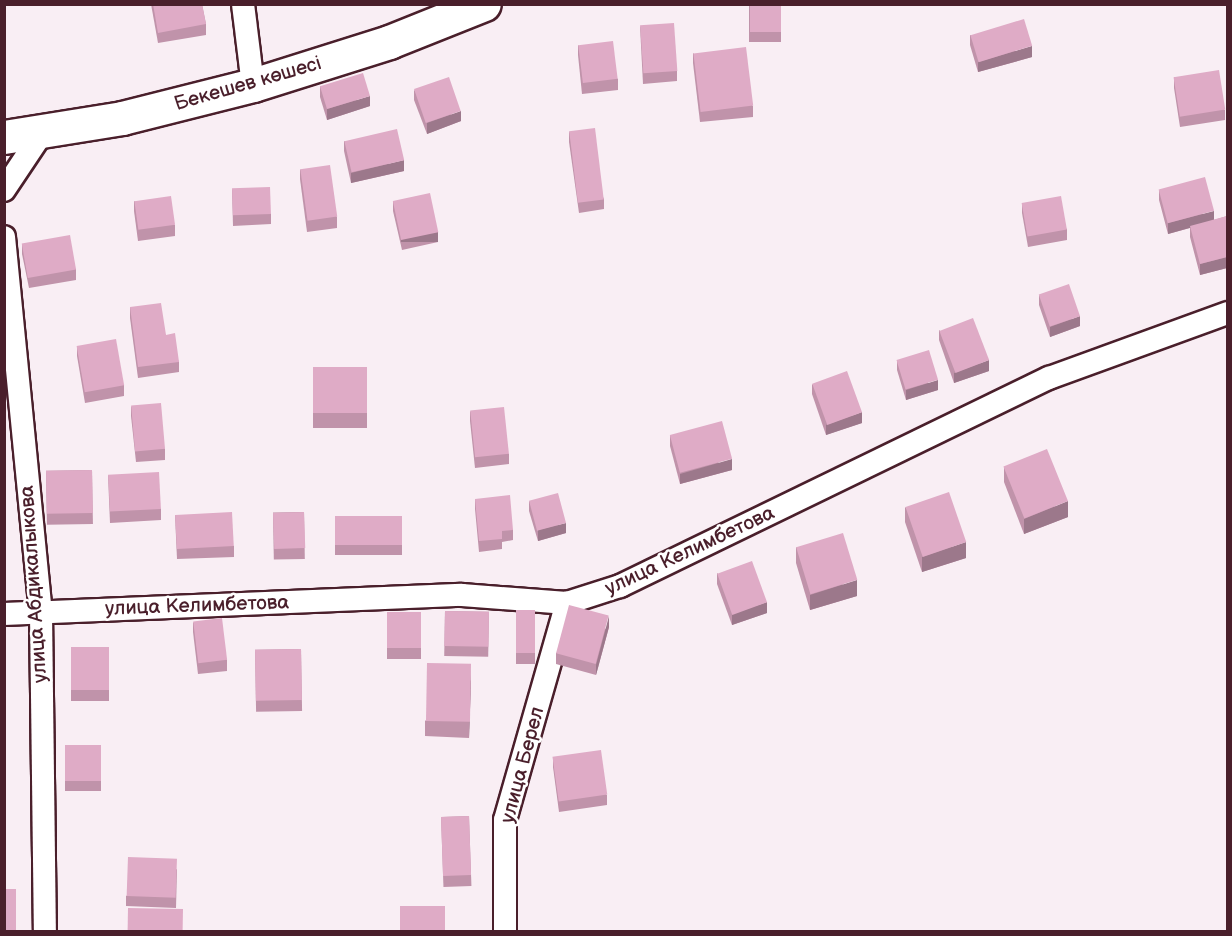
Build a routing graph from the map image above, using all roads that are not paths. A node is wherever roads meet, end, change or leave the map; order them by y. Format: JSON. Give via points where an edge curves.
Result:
{"nodes":[{"id":1,"x":243,"y":4,"type":"edge"},
{"id":2,"x":484,"y":4,"type":"edge"},
{"id":3,"x":253,"y":85,"type":"junction"},
{"id":4,"x":42,"y":133,"type":"junction"},
{"id":5,"x":4,"y":137,"type":"edge"},
{"id":6,"x":4,"y":190,"type":"edge"},
{"id":7,"x":4,"y":237,"type":"edge"},
{"id":8,"x":1227,"y":313,"type":"edge"},
{"id":9,"x":567,"y":603,"type":"junction"},
{"id":10,"x":41,"y":613,"type":"junction"},
{"id":11,"x":4,"y":614,"type":"edge"},
{"id":12,"x":45,"y":932,"type":"edge"},
{"id":13,"x":505,"y":932,"type":"edge"}],
"edges":[{"from":1,"to":3,"type":"street"},
{"from":2,"to":3,"type":"main road","name":"Бекешев көшесі","via":[[389,42]]},
{"from":3,"to":4,"type":"main road","name":"Бекешев көшесі","via":[[122,118]]},
{"from":4,"to":5,"type":"main road","name":"Бекешев көшесі"},
{"from":4,"to":6,"type":"street"},
{"from":7,"to":10,"type":"street","name":"улица Абдикалыкова"},
{"from":8,"to":9,"type":"street","name":"улица Келимбетова","via":[[1049,378],[620,586]]},
{"from":9,"to":10,"type":"street","name":"улица Келимбетова","via":[[462,595]]},
{"from":9,"to":13,"type":"street","name":"улица Берел","via":[[505,820]]},
{"from":10,"to":11,"type":"street","name":"улица Келимбетова"},
{"from":10,"to":12,"type":"street","name":"улица Абдикалыкова"}]}
